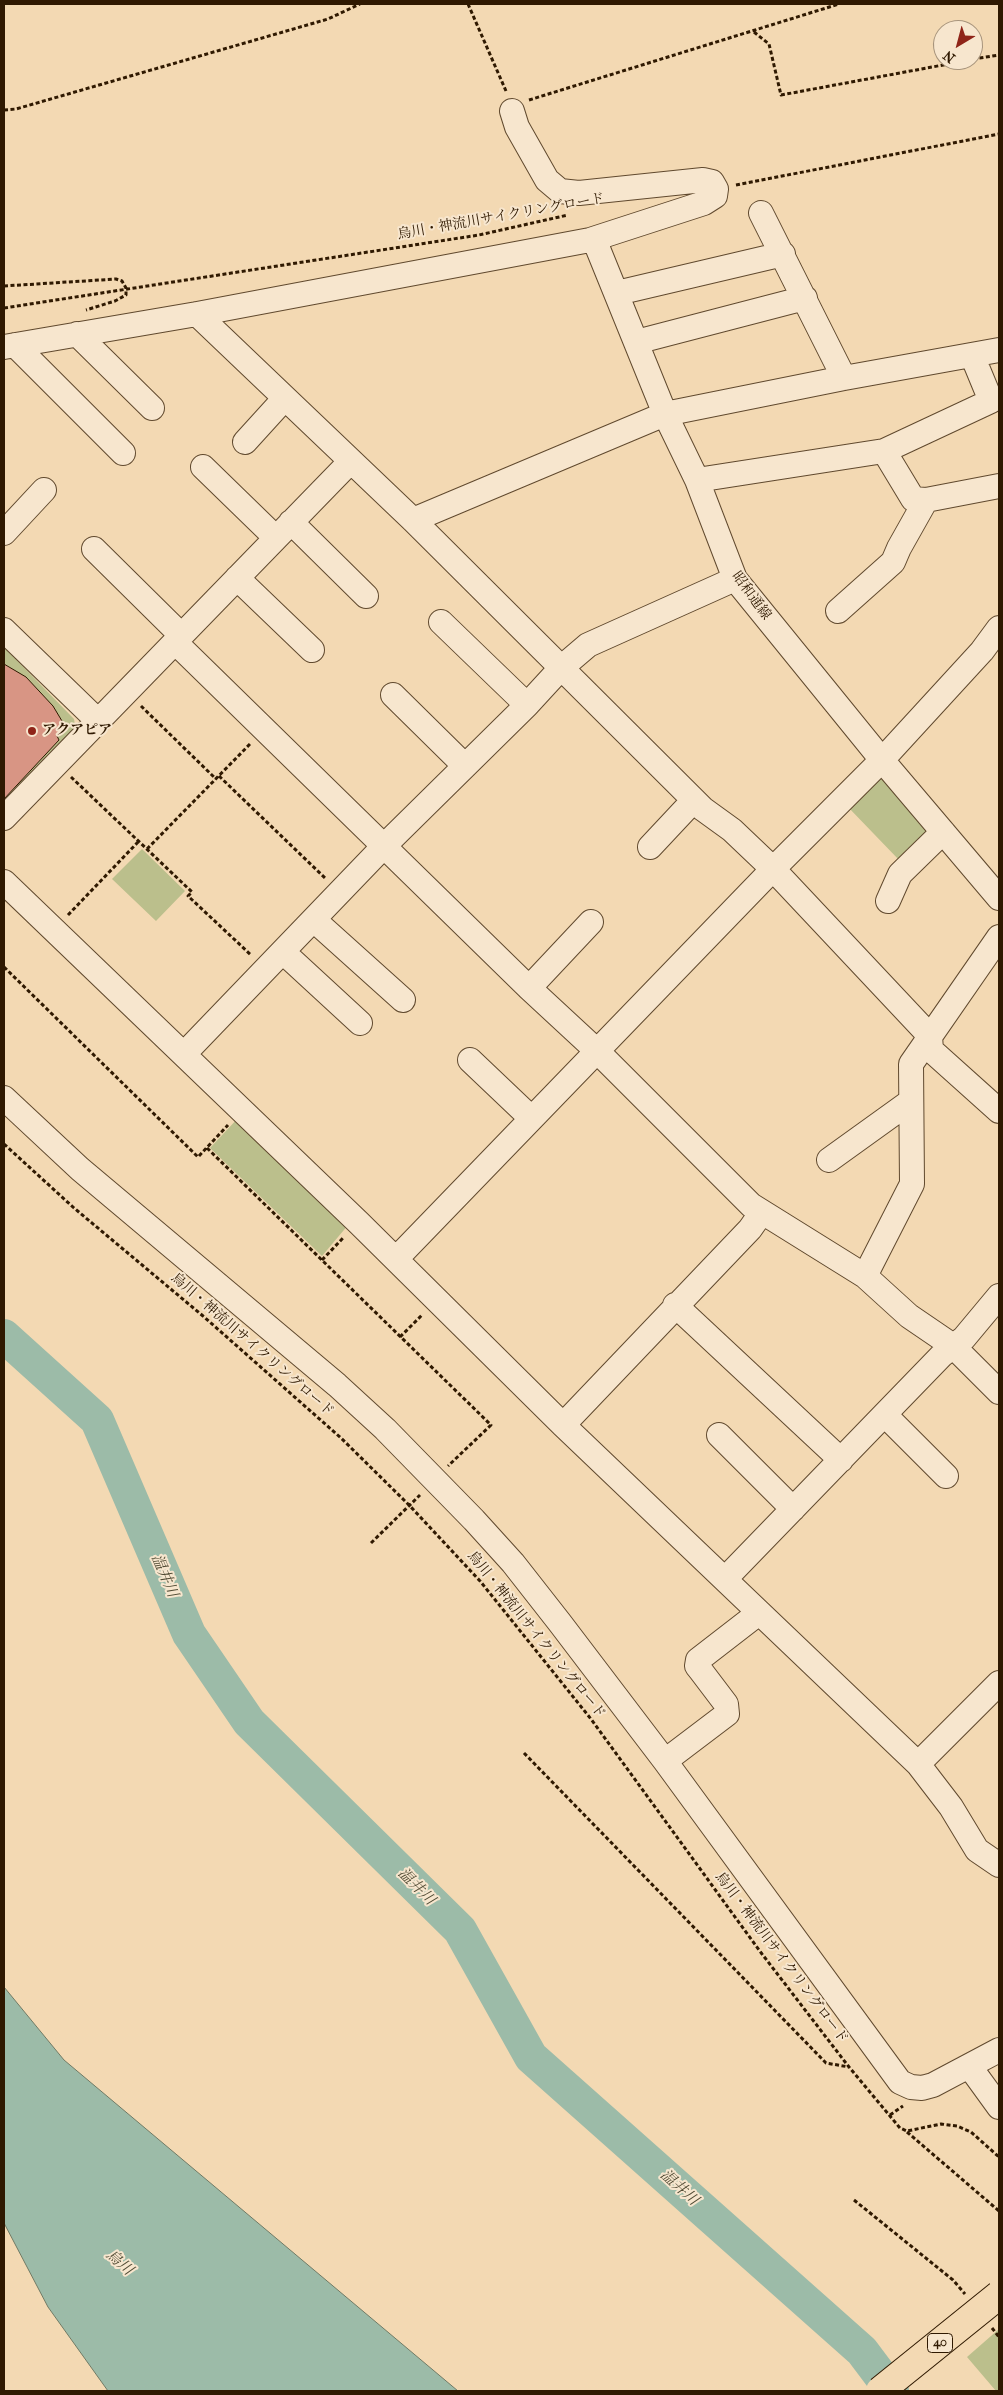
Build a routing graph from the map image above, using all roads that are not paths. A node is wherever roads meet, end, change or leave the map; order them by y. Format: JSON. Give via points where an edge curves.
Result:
{"nodes":[{"id":1,"x":512,"y":111,"type":"road end"},
{"id":2,"x":761,"y":213,"type":"dead end"},
{"id":3,"x":594,"y":239,"type":"junction"},
{"id":4,"x":782,"y":254,"type":"junction"},
{"id":5,"x":617,"y":293,"type":"junction"},
{"id":6,"x":805,"y":298,"type":"junction"},
{"id":7,"x":197,"y":314,"type":"junction"},
{"id":8,"x":78,"y":323,"type":"junction"},
{"id":9,"x":636,"y":342,"type":"junction"},
{"id":10,"x":9,"y":346,"type":"edge"},
{"id":11,"x":999,"y":350,"type":"edge"},
{"id":12,"x":972,"y":355,"type":"junction"},
{"id":13,"x":844,"y":378,"type":"junction"},
{"id":14,"x":285,"y":398,"type":"junction"},
{"id":15,"x":152,"y":408,"type":"dead end"},
{"id":16,"x":665,"y":414,"type":"junction"},
{"id":17,"x":245,"y":442,"type":"dead end"},
{"id":18,"x":884,"y":451,"type":"junction"},
{"id":19,"x":123,"y":453,"type":"dead end"},
{"id":20,"x":350,"y":462,"type":"junction"},
{"id":21,"x":202,"y":467,"type":"dead end"},
{"id":22,"x":696,"y":480,"type":"junction"},
{"id":23,"x":999,"y":486,"type":"edge"},
{"id":24,"x":44,"y":490,"type":"dead end"},
{"id":25,"x":926,"y":500,"type":"junction"},
{"id":26,"x":413,"y":520,"type":"junction"},
{"id":27,"x":283,"y":530,"type":"junction"},
{"id":28,"x":4,"y":533,"type":"edge"},
{"id":29,"x":94,"y":549,"type":"dead end"},
{"id":30,"x":237,"y":578,"type":"junction"},
{"id":31,"x":735,"y":578,"type":"junction"},
{"id":32,"x":366,"y":596,"type":"dead end"},
{"id":33,"x":838,"y":611,"type":"dead end"},
{"id":34,"x":441,"y":622,"type":"dead end"},
{"id":35,"x":999,"y":628,"type":"edge"},
{"id":36,"x":4,"y":630,"type":"edge"},
{"id":37,"x":178,"y":638,"type":"junction"},
{"id":38,"x":312,"y":650,"type":"dead end"},
{"id":39,"x":561,"y":668,"type":"junction"},
{"id":40,"x":393,"y":695,"type":"dead end"},
{"id":41,"x":527,"y":705,"type":"junction"},
{"id":42,"x":98,"y":721,"type":"junction"},
{"id":43,"x":882,"y":760,"type":"junction"},
{"id":44,"x":465,"y":766,"type":"junction"},
{"id":45,"x":694,"y":800,"type":"junction"},
{"id":46,"x":4,"y":818,"type":"edge"},
{"id":47,"x":943,"y":832,"type":"junction"},
{"id":48,"x":384,"y":846,"type":"junction"},
{"id":49,"x":650,"y":847,"type":"dead end"},
{"id":50,"x":773,"y":869,"type":"junction"},
{"id":51,"x":4,"y":882,"type":"edge"},
{"id":52,"x":999,"y":898,"type":"edge"},
{"id":53,"x":888,"y":901,"type":"dead end"},
{"id":54,"x":314,"y":920,"type":"junction"},
{"id":55,"x":591,"y":922,"type":"dead end"},
{"id":56,"x":999,"y":937,"type":"edge"},
{"id":57,"x":283,"y":952,"type":"junction"},
{"id":58,"x":528,"y":988,"type":"junction"},
{"id":59,"x":403,"y":1000,"type":"dead end"},
{"id":60,"x":360,"y":1023,"type":"dead end"},
{"id":61,"x":930,"y":1036,"type":"junction"},
{"id":62,"x":597,"y":1051,"type":"junction"},
{"id":63,"x":184,"y":1054,"type":"junction"},
{"id":64,"x":470,"y":1060,"type":"dead end"},
{"id":65,"x":4,"y":1098,"type":"edge"},
{"id":66,"x":911,"y":1101,"type":"junction"},
{"id":67,"x":999,"y":1112,"type":"edge"},
{"id":68,"x":531,"y":1118,"type":"junction"},
{"id":69,"x":829,"y":1160,"type":"dead end"},
{"id":70,"x":762,"y":1212,"type":"junction"},
{"id":71,"x":396,"y":1259,"type":"junction"},
{"id":72,"x":865,"y":1276,"type":"junction"},
{"id":73,"x":999,"y":1296,"type":"edge"},
{"id":74,"x":676,"y":1305,"type":"junction"},
{"id":75,"x":953,"y":1346,"type":"junction"},
{"id":76,"x":999,"y":1392,"type":"edge"},
{"id":77,"x":885,"y":1415,"type":"junction"},
{"id":78,"x":563,"y":1425,"type":"junction"},
{"id":79,"x":719,"y":1435,"type":"dead end"},
{"id":80,"x":841,"y":1460,"type":"junction"},
{"id":81,"x":946,"y":1476,"type":"dead end"},
{"id":82,"x":793,"y":1509,"type":"junction"},
{"id":83,"x":725,"y":1579,"type":"junction"},
{"id":84,"x":757,"y":1612,"type":"junction"},
{"id":85,"x":999,"y":1683,"type":"edge"},
{"id":86,"x":665,"y":1761,"type":"junction"},
{"id":87,"x":918,"y":1764,"type":"junction"},
{"id":88,"x":999,"y":1865,"type":"edge"},
{"id":89,"x":999,"y":2050,"type":"edge"},
{"id":90,"x":970,"y":2067,"type":"junction"},
{"id":91,"x":999,"y":2107,"type":"edge"},
{"id":92,"x":999,"y":2295,"type":"edge"},
{"id":93,"x":880,"y":2391,"type":"edge"}],
"edges":[{"from":1,"to":3,"type":"street","via":[[517,127],[547,180],[560,191],[579,194],[702,180],[712,182],[716,189],[715,196],[704,203]]},
{"from":2,"to":4,"type":"street"},
{"from":3,"to":5,"type":"street","name":"昭和通線"},
{"from":3,"to":7,"type":"street"},
{"from":4,"to":5,"type":"street"},
{"from":4,"to":6,"type":"street"},
{"from":5,"to":9,"type":"street","name":"昭和通線"},
{"from":6,"to":9,"type":"street"},
{"from":6,"to":13,"type":"street"},
{"from":7,"to":8,"type":"street"},
{"from":7,"to":14,"type":"street"},
{"from":8,"to":10,"type":"street"},
{"from":8,"to":15,"type":"street"},
{"from":9,"to":16,"type":"street","name":"昭和通線"},
{"from":10,"to":19,"type":"street"},
{"from":11,"to":12,"type":"street"},
{"from":12,"to":13,"type":"street"},
{"from":12,"to":18,"type":"street","via":[[991,401]]},
{"from":13,"to":16,"type":"street"},
{"from":14,"to":17,"type":"street"},
{"from":14,"to":20,"type":"street"},
{"from":16,"to":22,"type":"street","name":"昭和通線"},
{"from":16,"to":26,"type":"street"},
{"from":18,"to":22,"type":"street"},
{"from":18,"to":25,"type":"street","via":[[912,499]]},
{"from":20,"to":26,"type":"street"},
{"from":20,"to":27,"type":"street"},
{"from":21,"to":27,"type":"street"},
{"from":22,"to":31,"type":"street","name":"昭和通線"},
{"from":23,"to":25,"type":"street"},
{"from":24,"to":28,"type":"street"},
{"from":25,"to":33,"type":"street","via":[[893,562]]},
{"from":26,"to":39,"type":"street"},
{"from":27,"to":30,"type":"street"},
{"from":27,"to":32,"type":"street"},
{"from":29,"to":37,"type":"street"},
{"from":30,"to":37,"type":"street"},
{"from":30,"to":38,"type":"street"},
{"from":31,"to":39,"type":"street","via":[[588,645]]},
{"from":31,"to":43,"type":"street","name":"昭和通線"},
{"from":34,"to":41,"type":"street"},
{"from":35,"to":43,"type":"street"},
{"from":36,"to":42,"type":"street"},
{"from":37,"to":42,"type":"street"},
{"from":37,"to":48,"type":"street"},
{"from":39,"to":41,"type":"street"},
{"from":39,"to":45,"type":"street"},
{"from":40,"to":44,"type":"street"},
{"from":41,"to":44,"type":"street"},
{"from":42,"to":46,"type":"street"},
{"from":43,"to":47,"type":"street","name":"昭和通線"},
{"from":43,"to":50,"type":"street"},
{"from":44,"to":48,"type":"street"},
{"from":45,"to":49,"type":"street"},
{"from":45,"to":50,"type":"street"},
{"from":47,"to":52,"type":"street","name":"昭和通線"},
{"from":47,"to":53,"type":"street","via":[[900,874]]},
{"from":48,"to":54,"type":"street"},
{"from":48,"to":58,"type":"street"},
{"from":50,"to":61,"type":"street"},
{"from":50,"to":62,"type":"street"},
{"from":51,"to":63,"type":"street"},
{"from":54,"to":57,"type":"street"},
{"from":54,"to":59,"type":"street"},
{"from":55,"to":58,"type":"street"},
{"from":56,"to":61,"type":"street"},
{"from":57,"to":60,"type":"street"},
{"from":57,"to":63,"type":"street"},
{"from":58,"to":62,"type":"street"},
{"from":61,"to":66,"type":"street","via":[[911,1064]]},
{"from":61,"to":67,"type":"street","via":[[931,1050]]},
{"from":62,"to":68,"type":"street"},
{"from":62,"to":70,"type":"street","via":[[751,1205]]},
{"from":63,"to":71,"type":"street"},
{"from":64,"to":68,"type":"street"},
{"from":65,"to":86,"type":"street","via":[[80,1169],[337,1385],[436,1479],[513,1563]]},
{"from":66,"to":69,"type":"street"},
{"from":66,"to":72,"type":"street","via":[[912,1184]]},
{"from":68,"to":71,"type":"street"},
{"from":70,"to":72,"type":"street"},
{"from":70,"to":74,"type":"street","via":[[750,1229]]},
{"from":71,"to":78,"type":"street"},
{"from":72,"to":75,"type":"street","via":[[909,1316]]},
{"from":73,"to":75,"type":"street","via":[[964,1338]]},
{"from":74,"to":78,"type":"street"},
{"from":74,"to":80,"type":"street"},
{"from":75,"to":76,"type":"street"},
{"from":75,"to":77,"type":"street"},
{"from":77,"to":80,"type":"street"},
{"from":77,"to":81,"type":"street"},
{"from":78,"to":83,"type":"street"},
{"from":79,"to":82,"type":"street"},
{"from":80,"to":82,"type":"street"},
{"from":82,"to":83,"type":"street"},
{"from":83,"to":84,"type":"street"},
{"from":84,"to":86,"type":"street","via":[[698,1660],[701,1672],[726,1704],[727,1714]]},
{"from":84,"to":87,"type":"street"},
{"from":85,"to":87,"type":"street"},
{"from":86,"to":90,"type":"street","via":[[900,2082],[911,2088],[922,2088]]},
{"from":87,"to":88,"type":"street","via":[[951,1807],[977,1850]]},
{"from":89,"to":90,"type":"street"},
{"from":90,"to":91,"type":"street"},
{"from":92,"to":93,"type":"main road","number":"40","bridge":true}]}
